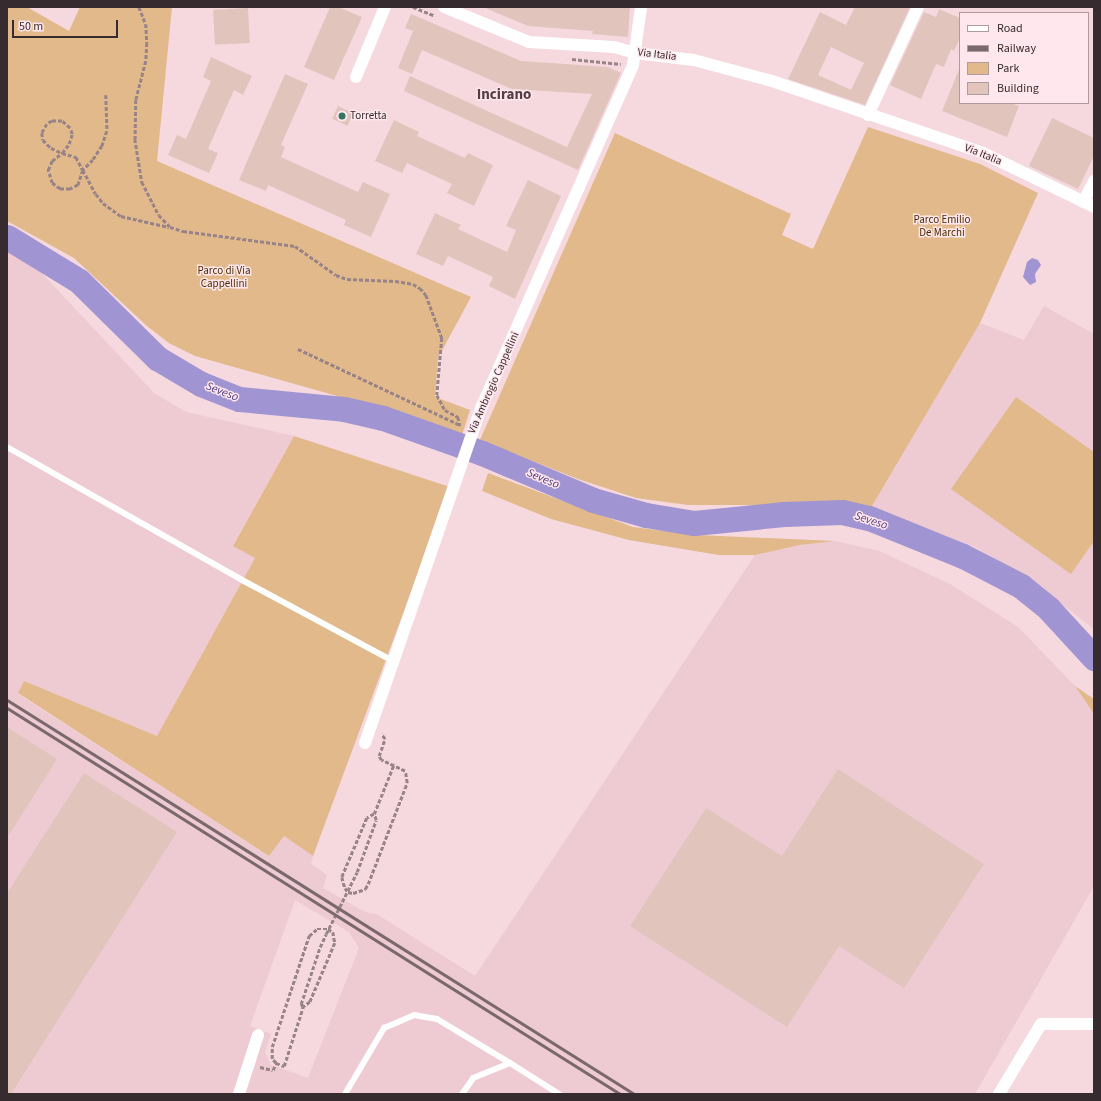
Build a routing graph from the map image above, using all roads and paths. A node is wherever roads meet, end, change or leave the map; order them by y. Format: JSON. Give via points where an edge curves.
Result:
{"nodes":[{"id":1,"x":140,"y":7,"type":"edge"},
{"id":2,"x":385,"y":7,"type":"edge"},
{"id":3,"x":444,"y":7,"type":"edge"},
{"id":4,"x":641,"y":7,"type":"edge"},
{"id":5,"x":918,"y":7,"type":"edge"},
{"id":6,"x":635,"y":53,"type":"junction"},
{"id":7,"x":356,"y":77,"type":"dead end"},
{"id":8,"x":106,"y":95,"type":"dead end"},
{"id":9,"x":868,"y":115,"type":"junction"},
{"id":10,"x":62,"y":153,"type":"junction"},
{"id":11,"x":83,"y":170,"type":"junction"},
{"id":12,"x":1094,"y":181,"type":"edge"},
{"id":13,"x":1089,"y":204,"type":"edge"},
{"id":14,"x":170,"y":227,"type":"junction"},
{"id":15,"x":298,"y":349,"type":"dead end"},
{"id":16,"x":460,"y":425,"type":"junction"},
{"id":17,"x":460,"y":430,"type":"dead end"},
{"id":18,"x":7,"y":447,"type":"edge"},
{"id":19,"x":393,"y":661,"type":"junction"},
{"id":20,"x":369,"y":730,"type":"junction"},
{"id":21,"x":365,"y":743,"type":"dead end"},
{"id":22,"x":394,"y":764,"type":"junction"},
{"id":23,"x":374,"y":814,"type":"junction"},
{"id":24,"x":303,"y":1007,"type":"junction"},
{"id":25,"x":1094,"y":1024,"type":"edge"},
{"id":26,"x":258,"y":1035,"type":"dead end"},
{"id":27,"x":276,"y":1063,"type":"junction"},
{"id":28,"x":510,"y":1063,"type":"junction"},
{"id":29,"x":250,"y":1064,"type":"junction"},
{"id":30,"x":239,"y":1094,"type":"edge"},
{"id":31,"x":345,"y":1094,"type":"edge"},
{"id":32,"x":462,"y":1094,"type":"edge"},
{"id":33,"x":559,"y":1094,"type":"edge"},
{"id":34,"x":999,"y":1094,"type":"edge"}],
"edges":[{"from":1,"to":14,"type":"path","via":[[146,24],[147,42],[146,61],[135,116],[138,163],[149,198]]},
{"from":2,"to":7,"type":"street"},
{"from":3,"to":6,"type":"street","name":"Via Italia","via":[[529,42],[614,47]]},
{"from":4,"to":6,"type":"street","name":"Via Ambrogio Cappellini"},
{"from":5,"to":9,"type":"street"},
{"from":6,"to":9,"type":"street","name":"Via Italia","via":[[694,60],[772,81]]},
{"from":6,"to":19,"type":"street","name":"Via Ambrogio Cappellini","via":[[609,122],[482,406]]},
{"from":8,"to":11,"type":"path","via":[[108,116],[102,146],[94,160]]},
{"from":9,"to":13,"type":"street","name":"Via Italia","via":[[983,153]]},
{"from":10,"to":10,"type":"path","via":[[51,148],[43,140],[42,133],[52,121],[62,121],[70,128],[72,134],[69,144]]},
{"from":10,"to":11,"type":"path","via":[[76,157]]},
{"from":10,"to":11,"type":"path","via":[[52,161],[48,170],[52,183],[60,189],[70,189],[78,185]]},
{"from":11,"to":14,"type":"path","via":[[103,203],[121,216]]},
{"from":12,"to":13,"type":"street"},
{"from":14,"to":16,"type":"path","via":[[296,246],[336,275],[347,279],[394,281],[413,284],[420,288],[426,295],[442,338],[437,395],[445,410],[458,417]]},
{"from":15,"to":16,"type":"path"},
{"from":16,"to":17,"type":"path"},
{"from":18,"to":19,"type":"lane","via":[[242,580]]},
{"from":19,"to":20,"type":"street","name":"Via Ambrogio Cappellini"},
{"from":20,"to":21,"type":"street","name":"Via Ambrogio Cappellini"},
{"from":20,"to":22,"type":"path","via":[[384,735],[381,760]]},
{"from":22,"to":23,"type":"path"},
{"from":22,"to":23,"type":"path","via":[[405,771],[407,783],[368,884],[365,889],[353,893],[345,888],[342,877],[367,818]]},
{"from":23,"to":24,"type":"path","via":[[376,820],[351,884],[326,934],[302,999]]},
{"from":24,"to":27,"type":"path","via":[[284,1066]]},
{"from":24,"to":27,"type":"path","via":[[310,1002],[335,943],[333,932],[328,929],[317,929],[309,936],[272,1047],[272,1059]]},
{"from":25,"to":34,"type":"street","via":[[1041,1024]]},
{"from":26,"to":29,"type":"street"},
{"from":27,"to":29,"type":"path","via":[[273,1070]]},
{"from":28,"to":31,"type":"lane","via":[[437,1019],[414,1014],[384,1028]]},
{"from":28,"to":32,"type":"lane","via":[[473,1078]]},
{"from":28,"to":33,"type":"lane"},
{"from":29,"to":30,"type":"street"}]}
